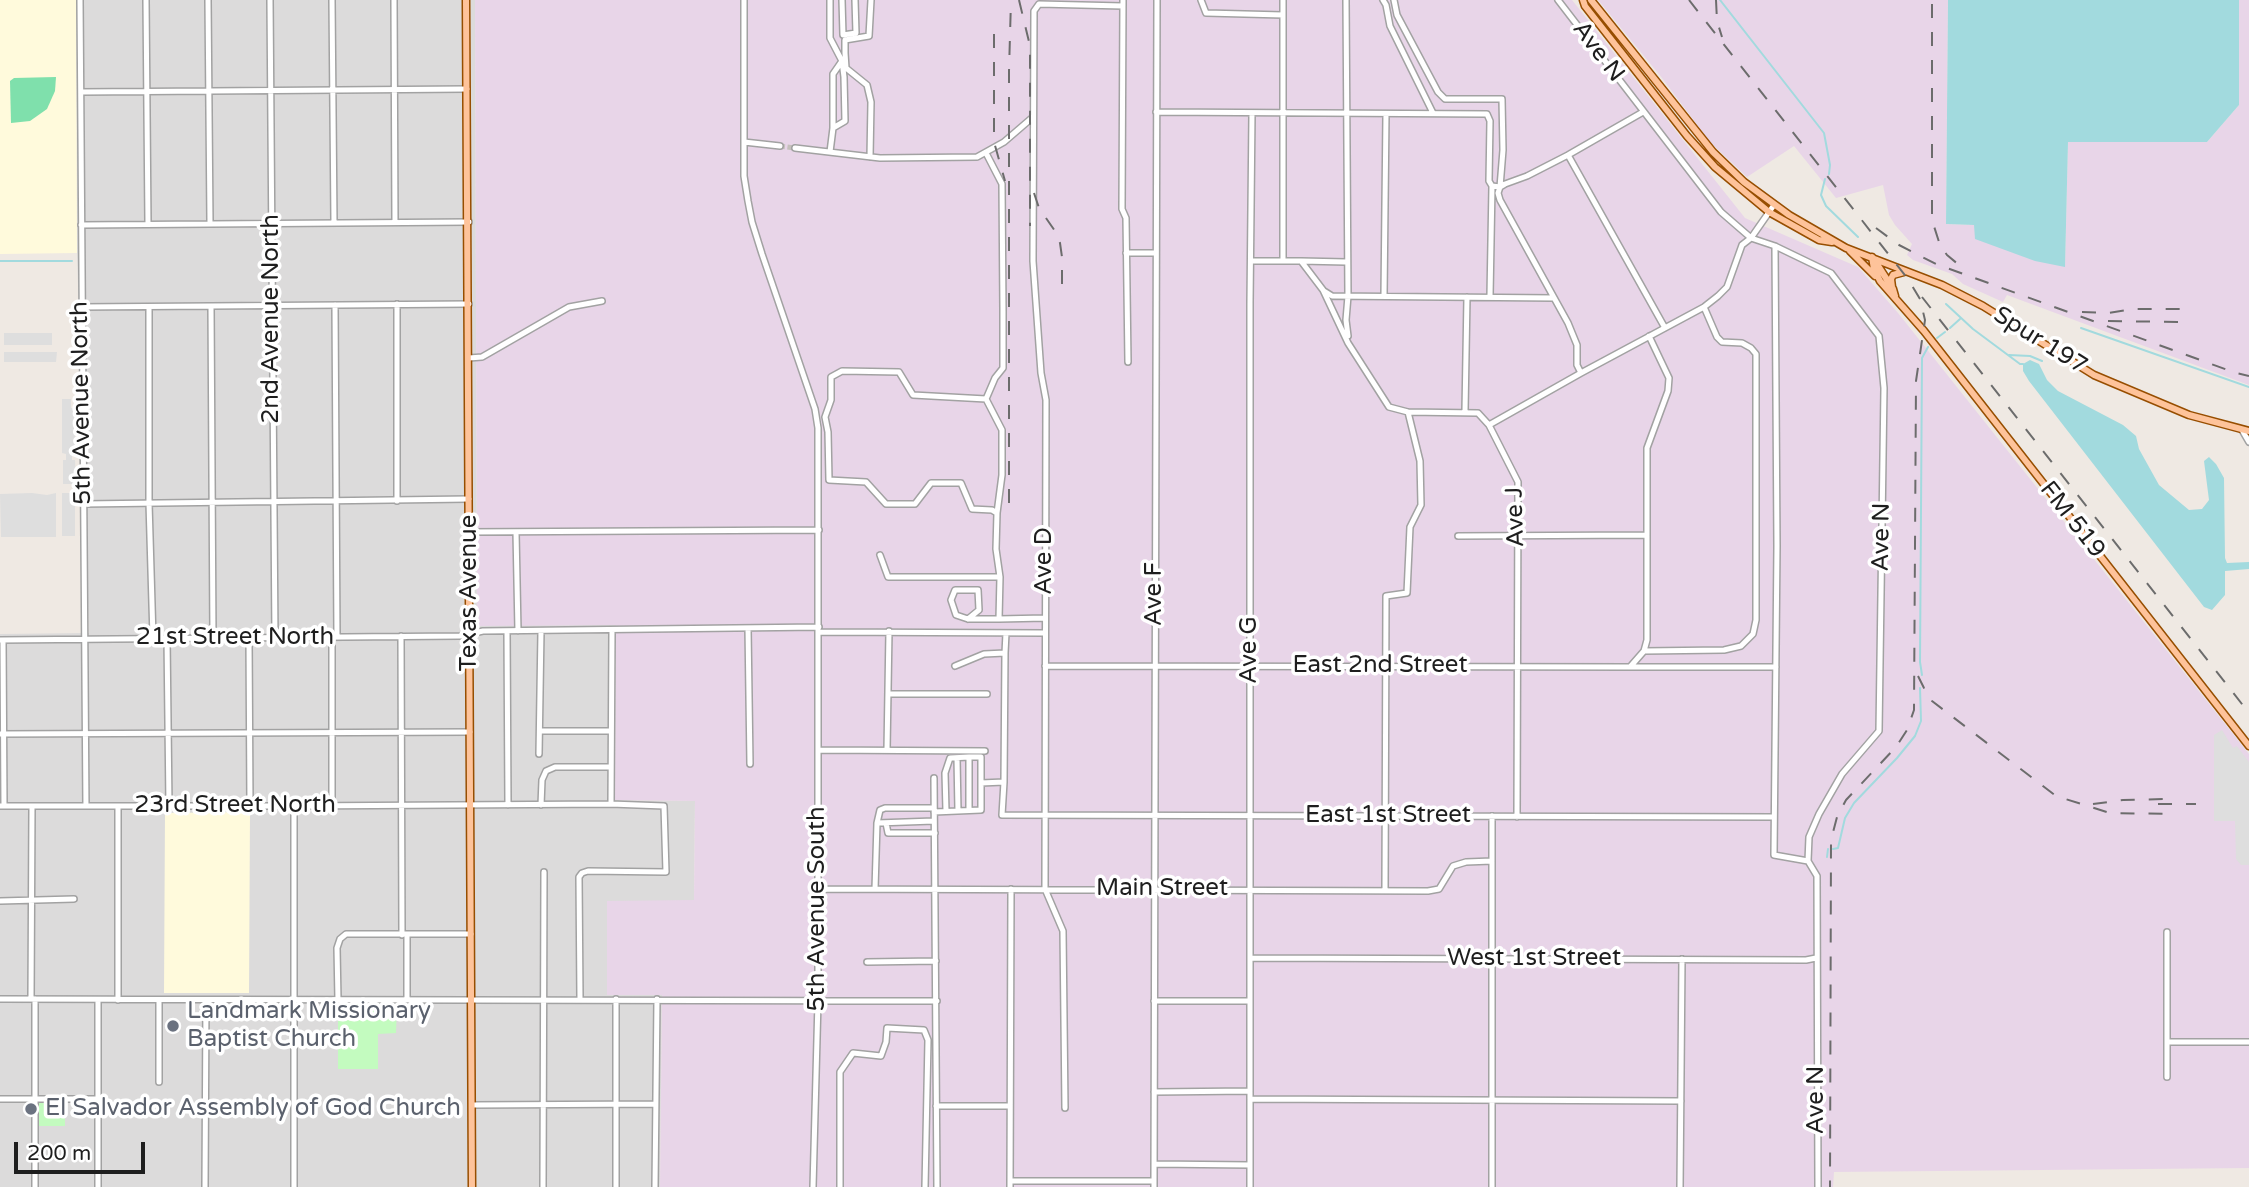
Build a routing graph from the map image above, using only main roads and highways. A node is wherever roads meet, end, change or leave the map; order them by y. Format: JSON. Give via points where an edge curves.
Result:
{"nodes":[{"id":1,"x":466,"y":0,"type":"edge"},
{"id":2,"x":1583,"y":0,"type":"edge"},
{"id":3,"x":1591,"y":0,"type":"edge"},
{"id":4,"x":1834,"y":242,"type":"junction"},
{"id":5,"x":1846,"y":248,"type":"junction"},
{"id":6,"x":1872,"y":257,"type":"junction"},
{"id":7,"x":1910,"y":272,"type":"junction"},
{"id":8,"x":1880,"y":281,"type":"junction"},
{"id":9,"x":1894,"y":292,"type":"junction"},
{"id":10,"x":2246,"y":430,"type":"edge"},
{"id":11,"x":2249,"y":746,"type":"edge"},
{"id":12,"x":472,"y":1187,"type":"edge"}],
"edges":[{"from":1,"to":12,"type":"main road","name":"Texas Avenue"},
{"from":2,"to":4,"type":"main road","via":[[1700,152],[1733,184],[1769,212],[1819,240]]},
{"from":3,"to":4,"type":"main road","via":[[1706,144],[1744,182]]},
{"from":4,"to":5,"type":"main road","name":"Spur 197"},
{"from":5,"to":6,"type":"main road","name":"Spur 197"},
{"from":5,"to":8,"type":"main road"},
{"from":6,"to":7,"type":"main road","name":"Spur 197"},
{"from":6,"to":8,"type":"main road","name":"FM 519","number":"FM 519"},
{"from":6,"to":9,"type":"main road","name":"FM 519","number":"FM 519"},
{"from":7,"to":9,"type":"main road","via":[[1894,275]]},
{"from":7,"to":10,"type":"main road","name":"Spur 197","via":[[1983,306],[2094,375],[2189,415]]},
{"from":8,"to":9,"type":"main road","name":"FM 519","number":"FM 519","via":[[1888,292]]},
{"from":9,"to":11,"type":"main road","name":"FM 519","number":"FM 519"}]}
